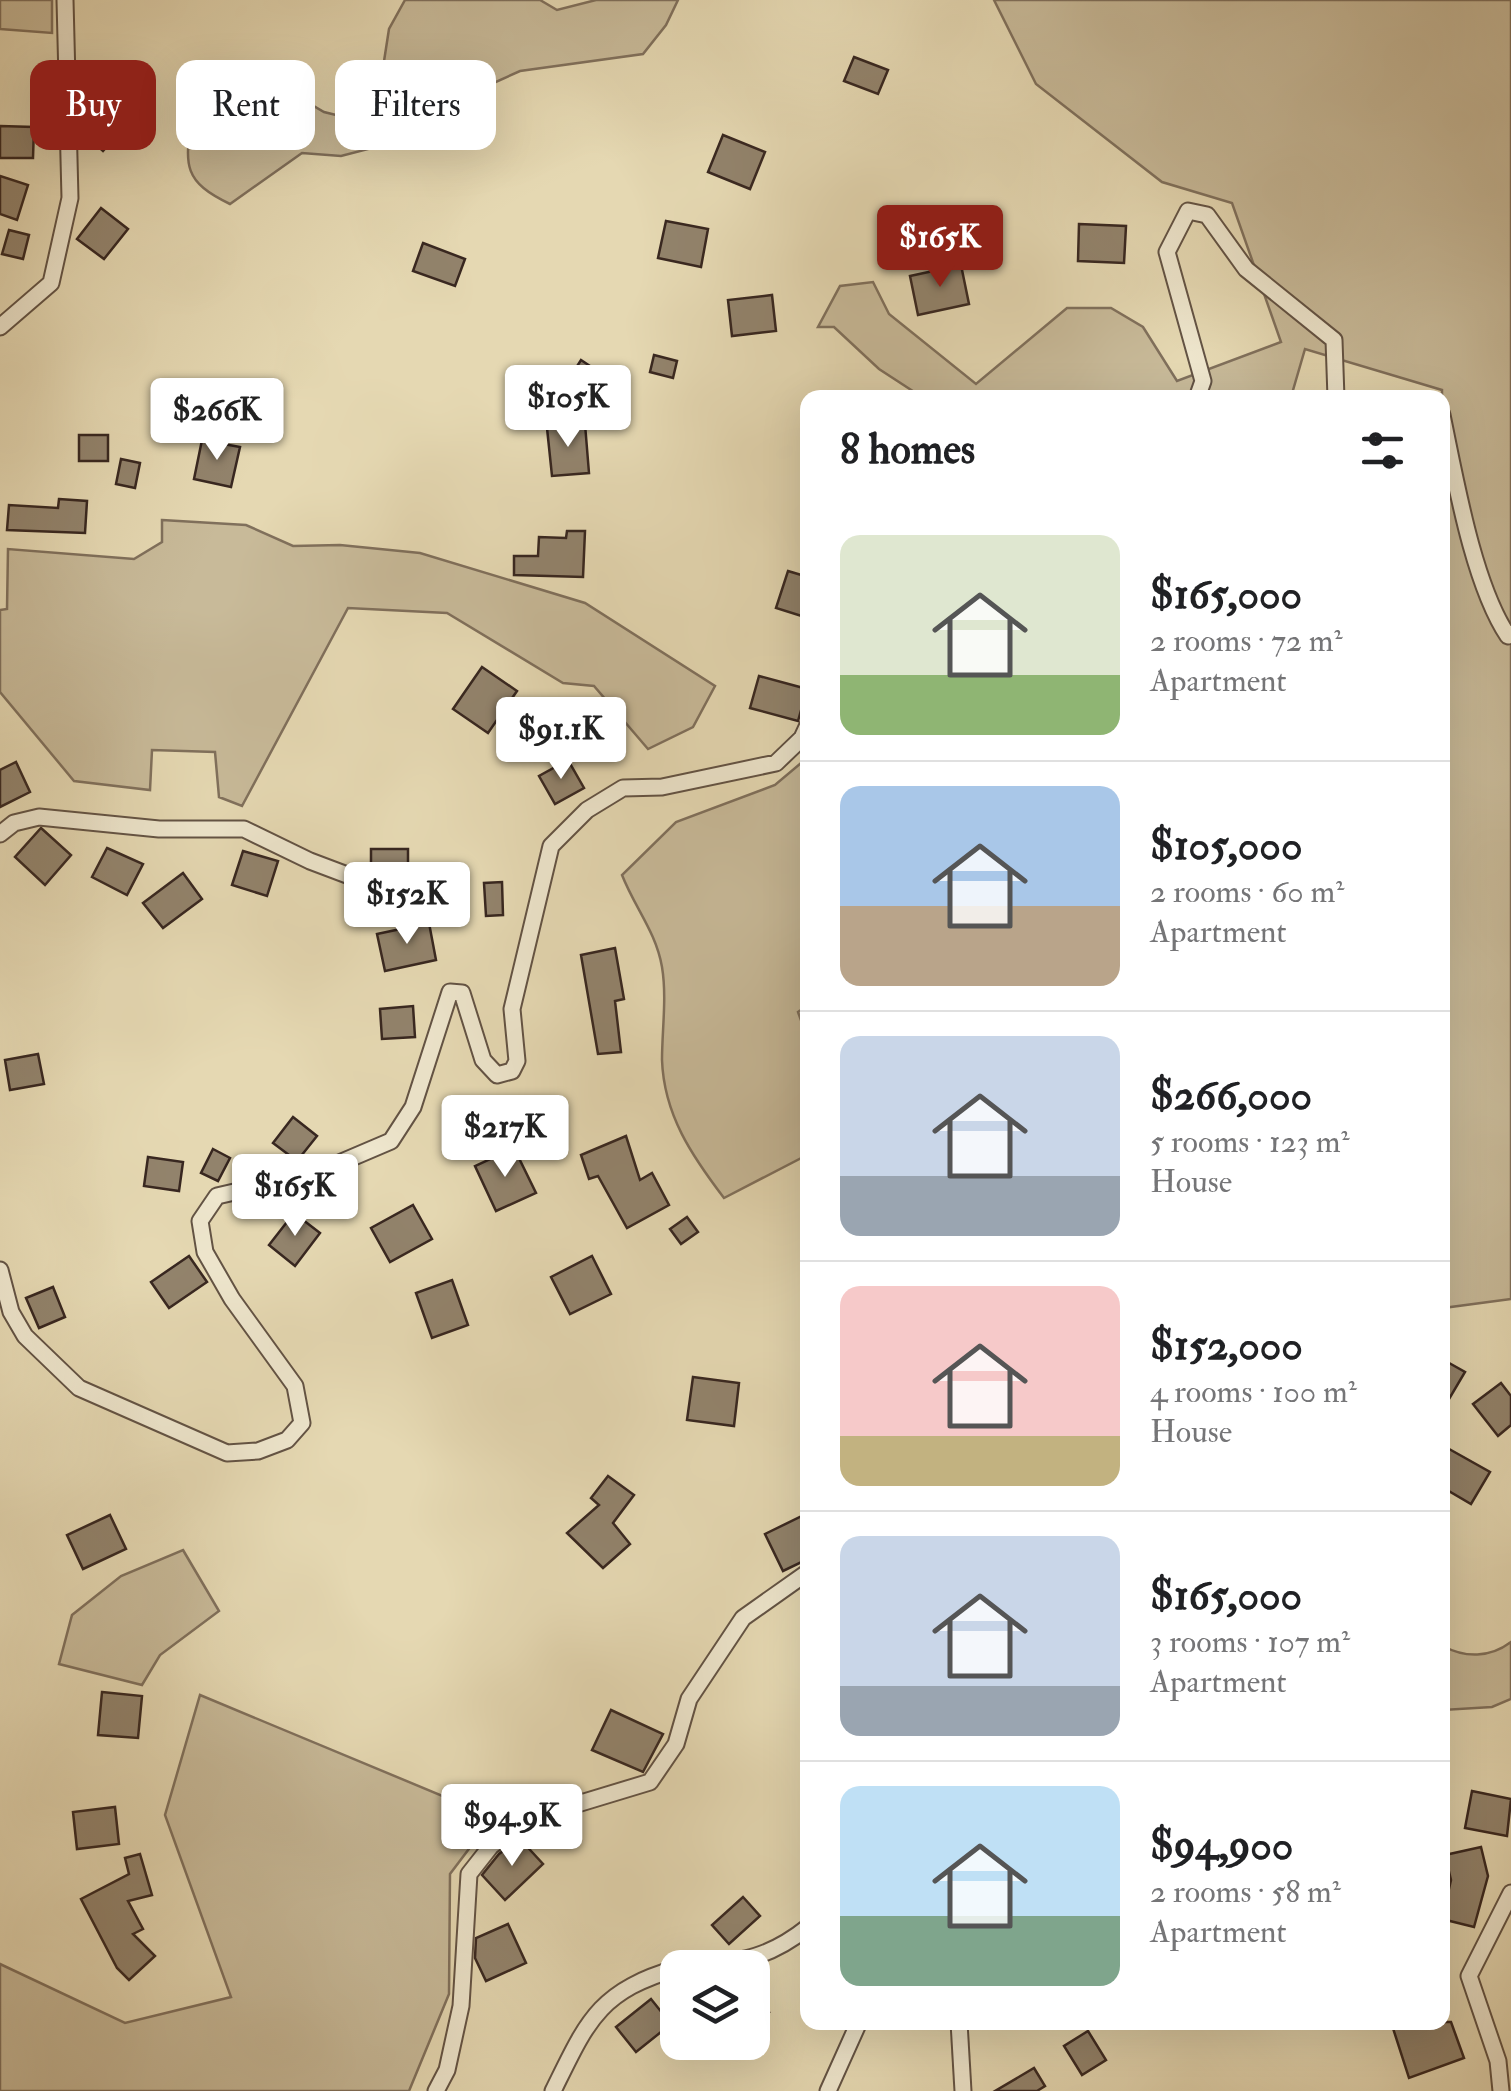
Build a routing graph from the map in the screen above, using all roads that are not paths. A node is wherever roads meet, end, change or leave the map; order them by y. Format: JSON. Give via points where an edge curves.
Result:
{"nodes":[{"id":1,"x":65,"y":0,"type":"edge"},
{"id":2,"x":0,"y":327,"type":"edge"},
{"id":3,"x":1200,"y":390,"type":"edge"},
{"id":4,"x":1336,"y":390,"type":"edge"},
{"id":5,"x":1450,"y":447,"type":"edge"},
{"id":6,"x":1511,"y":634,"type":"edge"},
{"id":7,"x":800,"y":740,"type":"edge"},
{"id":8,"x":0,"y":834,"type":"edge"},
{"id":9,"x":424,"y":904,"type":"dead end"},
{"id":10,"x":0,"y":1270,"type":"edge"},
{"id":11,"x":800,"y":1578,"type":"edge"},
{"id":12,"x":1511,"y":1894,"type":"edge"},
{"id":13,"x":800,"y":1934,"type":"edge"},
{"id":14,"x":770,"y":1952,"type":"edge"},
{"id":15,"x":660,"y":1973,"type":"edge"},
{"id":16,"x":855,"y":2030,"type":"edge"},
{"id":17,"x":960,"y":2030,"type":"edge"},
{"id":18,"x":436,"y":2091,"type":"edge"},
{"id":19,"x":553,"y":2091,"type":"edge"},
{"id":20,"x":828,"y":2091,"type":"edge"},
{"id":21,"x":963,"y":2091,"type":"edge"},
{"id":22,"x":1500,"y":2091,"type":"edge"}],
"edges":[{"from":1,"to":2,"type":"street","via":[[70,198],[52,283]]},
{"from":3,"to":4,"type":"street","via":[[1203,381],[1166,252],[1188,211],[1207,215],[1246,269],[1334,340]]},
{"from":5,"to":6,"type":"street","via":[[1486,592]]},
{"from":7,"to":10,"type":"street","via":[[776,763],[662,787],[623,788],[587,810],[551,846],[512,1008],[512,1071],[497,1075],[482,1060],[462,993],[450,992],[413,1107],[392,1141],[316,1174],[216,1196],[200,1221],[205,1252],[295,1386],[302,1423],[287,1440],[228,1453],[79,1388],[25,1336],[10,1312]]},
{"from":8,"to":9,"type":"street","via":[[38,818],[244,829]]},
{"from":11,"to":18,"type":"street","via":[[743,1618],[689,1699],[676,1744],[650,1782],[528,1820],[491,1846],[469,1874],[460,2006],[448,2070]]},
{"from":12,"to":22,"type":"street","via":[[1470,1976],[1498,2061]]},
{"from":13,"to":14,"type":"street"},
{"from":15,"to":19,"type":"street","via":[[640,1979],[590,2016]]},
{"from":16,"to":20,"type":"street"},
{"from":17,"to":21,"type":"street"}]}
